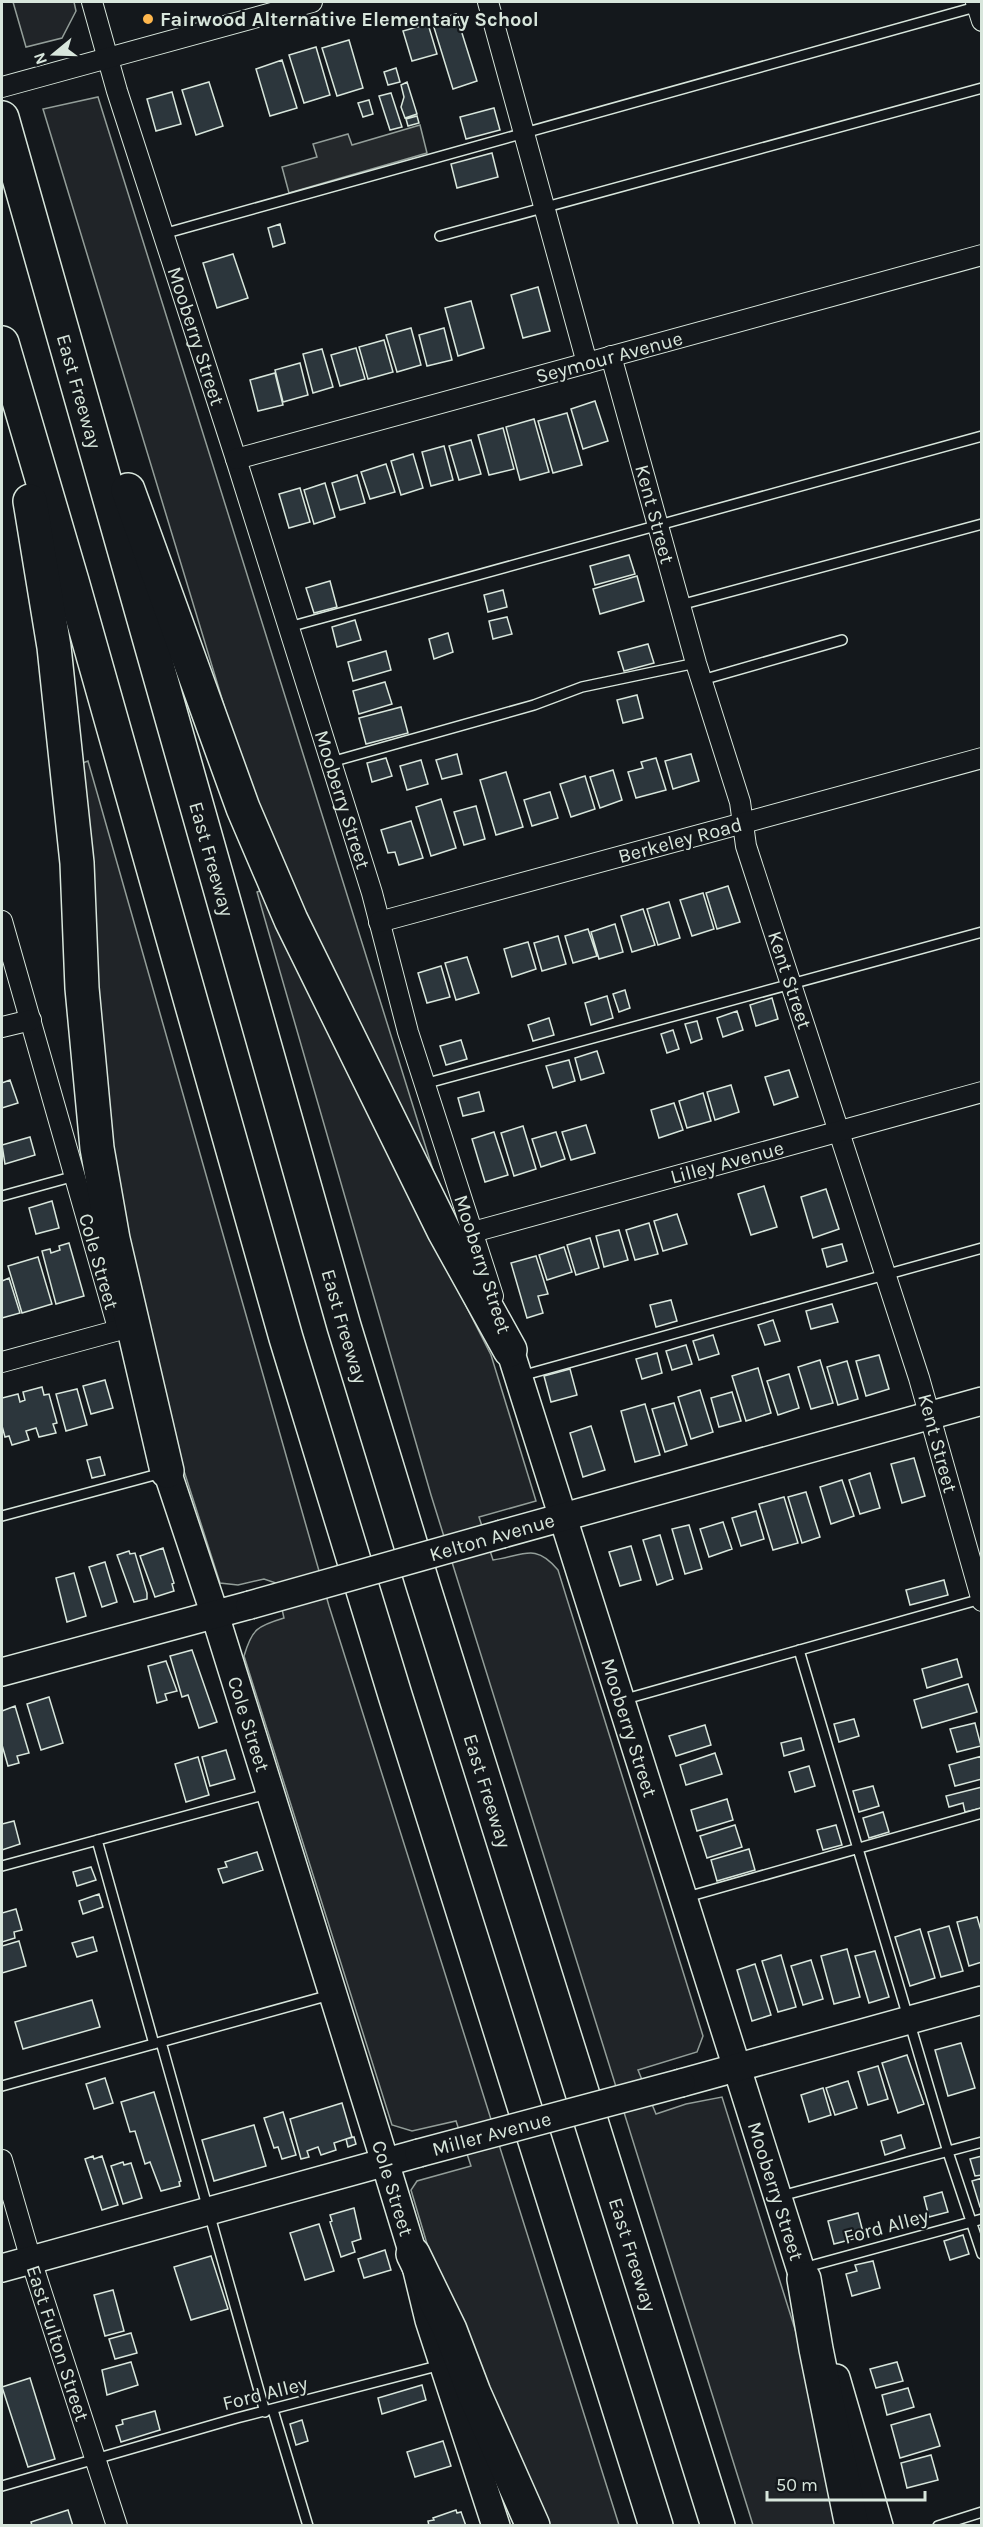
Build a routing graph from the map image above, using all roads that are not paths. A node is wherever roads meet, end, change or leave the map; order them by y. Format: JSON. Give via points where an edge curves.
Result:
{"nodes":[{"id":1,"x":92,"y":2,"type":"edge"},
{"id":2,"x":312,"y":2,"type":"edge"},
{"id":3,"x":488,"y":2,"type":"edge"},
{"id":4,"x":979,"y":8,"type":"edge"},
{"id":5,"x":109,"y":58,"type":"junction"},
{"id":6,"x":2,"y":87,"type":"edge"},
{"id":7,"x":981,"y":88,"type":"edge"},
{"id":8,"x":6,"y":132,"type":"edge"},
{"id":9,"x":524,"y":133,"type":"junction"},
{"id":10,"x":544,"y":207,"type":"junction"},
{"id":11,"x":29,"y":216,"type":"junction"},
{"id":12,"x":163,"y":234,"type":"junction"},
{"id":13,"x":440,"y":236,"type":"dead end"},
{"id":14,"x":981,"y":255,"type":"edge"},
{"id":15,"x":2,"y":345,"type":"edge"},
{"id":16,"x":611,"y":356,"type":"junction"},
{"id":17,"x":587,"y":363,"type":"junction"},
{"id":18,"x":981,"y":436,"type":"edge"},
{"id":19,"x":236,"y":459,"type":"junction"},
{"id":20,"x":981,"y":524,"type":"edge"},
{"id":21,"x":658,"y":526,"type":"junction"},
{"id":22,"x":680,"y":605,"type":"junction"},
{"id":23,"x":289,"y":627,"type":"junction"},
{"id":24,"x":842,"y":640,"type":"dead end"},
{"id":25,"x":699,"y":671,"type":"junction"},
{"id":26,"x":981,"y":758,"type":"edge"},
{"id":27,"x":331,"y":762,"type":"junction"},
{"id":28,"x":742,"y":823,"type":"junction"},
{"id":29,"x":2,"y":921,"type":"edge"},
{"id":30,"x":379,"y":922,"type":"junction"},
{"id":31,"x":981,"y":932,"type":"edge"},
{"id":32,"x":791,"y":984,"type":"junction"},
{"id":33,"x":31,"y":1020,"type":"junction"},
{"id":34,"x":2,"y":1027,"type":"edge"},
{"id":35,"x":424,"y":1084,"type":"junction"},
{"id":36,"x":981,"y":1092,"type":"edge"},
{"id":37,"x":839,"y":1132,"type":"junction"},
{"id":38,"x":75,"y":1176,"type":"junction"},
{"id":39,"x":2,"y":1196,"type":"edge"},
{"id":40,"x":473,"y":1232,"type":"junction"},
{"id":41,"x":981,"y":1248,"type":"edge"},
{"id":42,"x":885,"y":1275,"type":"junction"},
{"id":43,"x":119,"y":1330,"type":"junction"},
{"id":44,"x":2,"y":1362,"type":"edge"},
{"id":45,"x":514,"y":1364,"type":"junction"},
{"id":46,"x":981,"y":1401,"type":"edge"},
{"id":47,"x":931,"y":1415,"type":"junction"},
{"id":48,"x":167,"y":1471,"type":"junction"},
{"id":49,"x":2,"y":1516,"type":"edge"},
{"id":50,"x":561,"y":1518,"type":"junction"},
{"id":51,"x":981,"y":1600,"type":"edge"},
{"id":52,"x":215,"y":1615,"type":"junction"},
{"id":53,"x":799,"y":1650,"type":"junction"},
{"id":54,"x":2,"y":1672,"type":"edge"},
{"id":55,"x":620,"y":1701,"type":"junction"},
{"id":56,"x":269,"y":1794,"type":"junction"},
{"id":57,"x":981,"y":1813,"type":"edge"},
{"id":58,"x":97,"y":1840,"type":"junction"},
{"id":59,"x":858,"y":1847,"type":"junction"},
{"id":60,"x":2,"y":1866,"type":"edge"},
{"id":61,"x":683,"y":1898,"type":"junction"},
{"id":62,"x":332,"y":1994,"type":"junction"},
{"id":63,"x":981,"y":2000,"type":"edge"},
{"id":64,"x":910,"y":2020,"type":"junction"},
{"id":65,"x":157,"y":2043,"type":"junction"},
{"id":66,"x":737,"y":2068,"type":"junction"},
{"id":67,"x":2,"y":2086,"type":"edge"},
{"id":68,"x":981,"y":2142,"type":"edge"},
{"id":69,"x":948,"y":2152,"type":"junction"},
{"id":70,"x":2,"y":2160,"type":"edge"},
{"id":71,"x":385,"y":2162,"type":"junction"},
{"id":72,"x":778,"y":2197,"type":"junction"},
{"id":73,"x":209,"y":2211,"type":"junction"},
{"id":74,"x":981,"y":2218,"type":"edge"},
{"id":75,"x":971,"y":2222,"type":"junction"},
{"id":76,"x":413,"y":2254,"type":"junction"},
{"id":77,"x":981,"y":2254,"type":"edge"},
{"id":78,"x":31,"y":2260,"type":"junction"},
{"id":79,"x":2,"y":2268,"type":"edge"},
{"id":80,"x":802,"y":2274,"type":"junction"},
{"id":81,"x":444,"y":2365,"type":"junction"},
{"id":82,"x":269,"y":2411,"type":"junction"},
{"id":83,"x":96,"y":2459,"type":"junction"},
{"id":84,"x":2,"y":2486,"type":"edge"},
{"id":85,"x":981,"y":2512,"type":"edge"},
{"id":86,"x":117,"y":2526,"type":"edge"},
{"id":87,"x":308,"y":2526,"type":"edge"},
{"id":88,"x":496,"y":2526,"type":"edge"},
{"id":89,"x":533,"y":2526,"type":"edge"},
{"id":90,"x":656,"y":2526,"type":"edge"},
{"id":91,"x":718,"y":2526,"type":"edge"},
{"id":92,"x":852,"y":2526,"type":"edge"},
{"id":93,"x":879,"y":2526,"type":"edge"},
{"id":94,"x":938,"y":2526,"type":"edge"}],
"edges":[{"from":1,"to":5,"type":"street","name":"Mooberry Street"},
{"from":2,"to":5,"type":"street"},
{"from":3,"to":9,"type":"street"},
{"from":4,"to":9,"type":"lane"},
{"from":5,"to":6,"type":"street"},
{"from":5,"to":12,"type":"street","name":"Mooberry Street"},
{"from":7,"to":10,"type":"lane"},
{"from":8,"to":11,"type":"highway","name":"East Freeway"},
{"from":9,"to":10,"type":"street"},
{"from":9,"to":12,"type":"lane"},
{"from":10,"to":13,"type":"lane"},
{"from":10,"to":17,"type":"street"},
{"from":11,"to":45,"type":"highway","via":[[243,808],[291,920],[365,1073]]},
{"from":11,"to":91,"type":"highway","name":"East Freeway","via":[[344,1326]]},
{"from":12,"to":19,"type":"street","name":"Mooberry Street"},
{"from":14,"to":16,"type":"street","name":"Seymour Avenue"},
{"from":15,"to":48,"type":"highway","via":[[54,647],[77,863],[82,988],[97,1148],[113,1239]]},
{"from":15,"to":90,"type":"highway","via":[[286,1338]]},
{"from":16,"to":17,"type":"street","name":"Seymour Avenue"},
{"from":16,"to":21,"type":"street","name":"Kent Street"},
{"from":17,"to":19,"type":"street","name":"Seymour Avenue"},
{"from":18,"to":21,"type":"lane"},
{"from":19,"to":23,"type":"street","name":"Mooberry Street"},
{"from":20,"to":22,"type":"lane"},
{"from":21,"to":22,"type":"street","name":"Kent Street"},
{"from":21,"to":23,"type":"lane"},
{"from":22,"to":25,"type":"street","name":"Kent Street"},
{"from":23,"to":27,"type":"street","name":"Mooberry Street"},
{"from":24,"to":25,"type":"lane"},
{"from":25,"to":27,"type":"lane","via":[[582,687],[534,705]]},
{"from":25,"to":28,"type":"street","name":"Kent Street","via":[[740,802]]},
{"from":26,"to":28,"type":"street","name":"Berkeley Road"},
{"from":27,"to":30,"type":"street","name":"Mooberry Street"},
{"from":28,"to":30,"type":"street","name":"Berkeley Road"},
{"from":28,"to":32,"type":"street","name":"Kent Street"},
{"from":29,"to":33,"type":"street","name":"Cole Street"},
{"from":30,"to":35,"type":"street","name":"Mooberry Street"},
{"from":31,"to":32,"type":"lane"},
{"from":32,"to":35,"type":"lane"},
{"from":32,"to":37,"type":"street","name":"Kent Street"},
{"from":33,"to":34,"type":"street"},
{"from":33,"to":38,"type":"street","name":"Cole Street"},
{"from":35,"to":40,"type":"street","name":"Mooberry Street"},
{"from":36,"to":37,"type":"street","name":"Lilley Avenue"},
{"from":37,"to":40,"type":"street","name":"Lilley Avenue"},
{"from":37,"to":42,"type":"street","name":"Kent Street"},
{"from":38,"to":39,"type":"lane"},
{"from":38,"to":43,"type":"street","name":"Cole Street"},
{"from":40,"to":45,"type":"street","name":"Mooberry Street"},
{"from":41,"to":42,"type":"lane"},
{"from":42,"to":45,"type":"lane"},
{"from":42,"to":47,"type":"street","name":"Kent Street"},
{"from":43,"to":44,"type":"street"},
{"from":43,"to":48,"type":"street","name":"Cole Street"},
{"from":45,"to":50,"type":"main road","name":"Mooberry Street"},
{"from":46,"to":47,"type":"main road","name":"Kelton Avenue"},
{"from":47,"to":50,"type":"main road","name":"Kelton Avenue"},
{"from":47,"to":51,"type":"street","name":"Kent Street"},
{"from":48,"to":49,"type":"lane"},
{"from":48,"to":52,"type":"main road","name":"Cole Street"},
{"from":50,"to":52,"type":"main road","name":"Kelton Avenue","bridge":true},
{"from":50,"to":55,"type":"main road","name":"Mooberry Street"},
{"from":51,"to":53,"type":"lane"},
{"from":52,"to":54,"type":"main road","name":"Kelton Avenue"},
{"from":52,"to":56,"type":"main road","name":"Cole Street"},
{"from":53,"to":55,"type":"lane"},
{"from":53,"to":59,"type":"lane"},
{"from":55,"to":61,"type":"main road","name":"Mooberry Street"},
{"from":56,"to":58,"type":"lane"},
{"from":56,"to":62,"type":"main road","name":"Cole Street"},
{"from":57,"to":59,"type":"lane"},
{"from":58,"to":60,"type":"lane"},
{"from":58,"to":65,"type":"lane"},
{"from":59,"to":61,"type":"lane"},
{"from":59,"to":64,"type":"lane"},
{"from":61,"to":66,"type":"main road","name":"Mooberry Street"},
{"from":62,"to":65,"type":"lane"},
{"from":62,"to":71,"type":"main road","name":"Cole Street"},
{"from":63,"to":64,"type":"main road","name":"Miller Avenue"},
{"from":64,"to":66,"type":"main road","name":"Miller Avenue"},
{"from":64,"to":69,"type":"lane"},
{"from":65,"to":67,"type":"lane"},
{"from":65,"to":73,"type":"lane"},
{"from":66,"to":71,"type":"main road","name":"Miller Avenue","bridge":true},
{"from":66,"to":72,"type":"main road","name":"Mooberry Street"},
{"from":68,"to":69,"type":"lane"},
{"from":69,"to":72,"type":"lane"},
{"from":69,"to":75,"type":"lane"},
{"from":70,"to":78,"type":"street","name":"East Fulton Street"},
{"from":71,"to":73,"type":"main road","name":"Miller Avenue"},
{"from":71,"to":76,"type":"main road","name":"Cole Street"},
{"from":72,"to":80,"type":"main road","name":"Mooberry Street"},
{"from":73,"to":78,"type":"main road","name":"Miller Avenue"},
{"from":73,"to":82,"type":"lane"},
{"from":74,"to":75,"type":"lane","name":"Ford Alley"},
{"from":75,"to":77,"type":"lane"},
{"from":75,"to":80,"type":"lane","name":"Ford Alley"},
{"from":76,"to":81,"type":"main road","name":"Cole Street"},
{"from":76,"to":89,"type":"highway","via":[[450,2330]]},
{"from":78,"to":79,"type":"main road","name":"Miller Avenue"},
{"from":78,"to":83,"type":"street","name":"East Fulton Street"},
{"from":80,"to":92,"type":"highway"},
{"from":80,"to":93,"type":"main road","name":"Mooberry Street"},
{"from":81,"to":82,"type":"lane","name":"Ford Alley"},
{"from":81,"to":88,"type":"main road","name":"Cole Street"},
{"from":82,"to":83,"type":"lane","name":"Ford Alley"},
{"from":82,"to":87,"type":"lane"},
{"from":83,"to":84,"type":"lane","name":"Ford Alley"},
{"from":83,"to":86,"type":"street","name":"East Fulton Street"},
{"from":85,"to":94,"type":"lane"}]}
